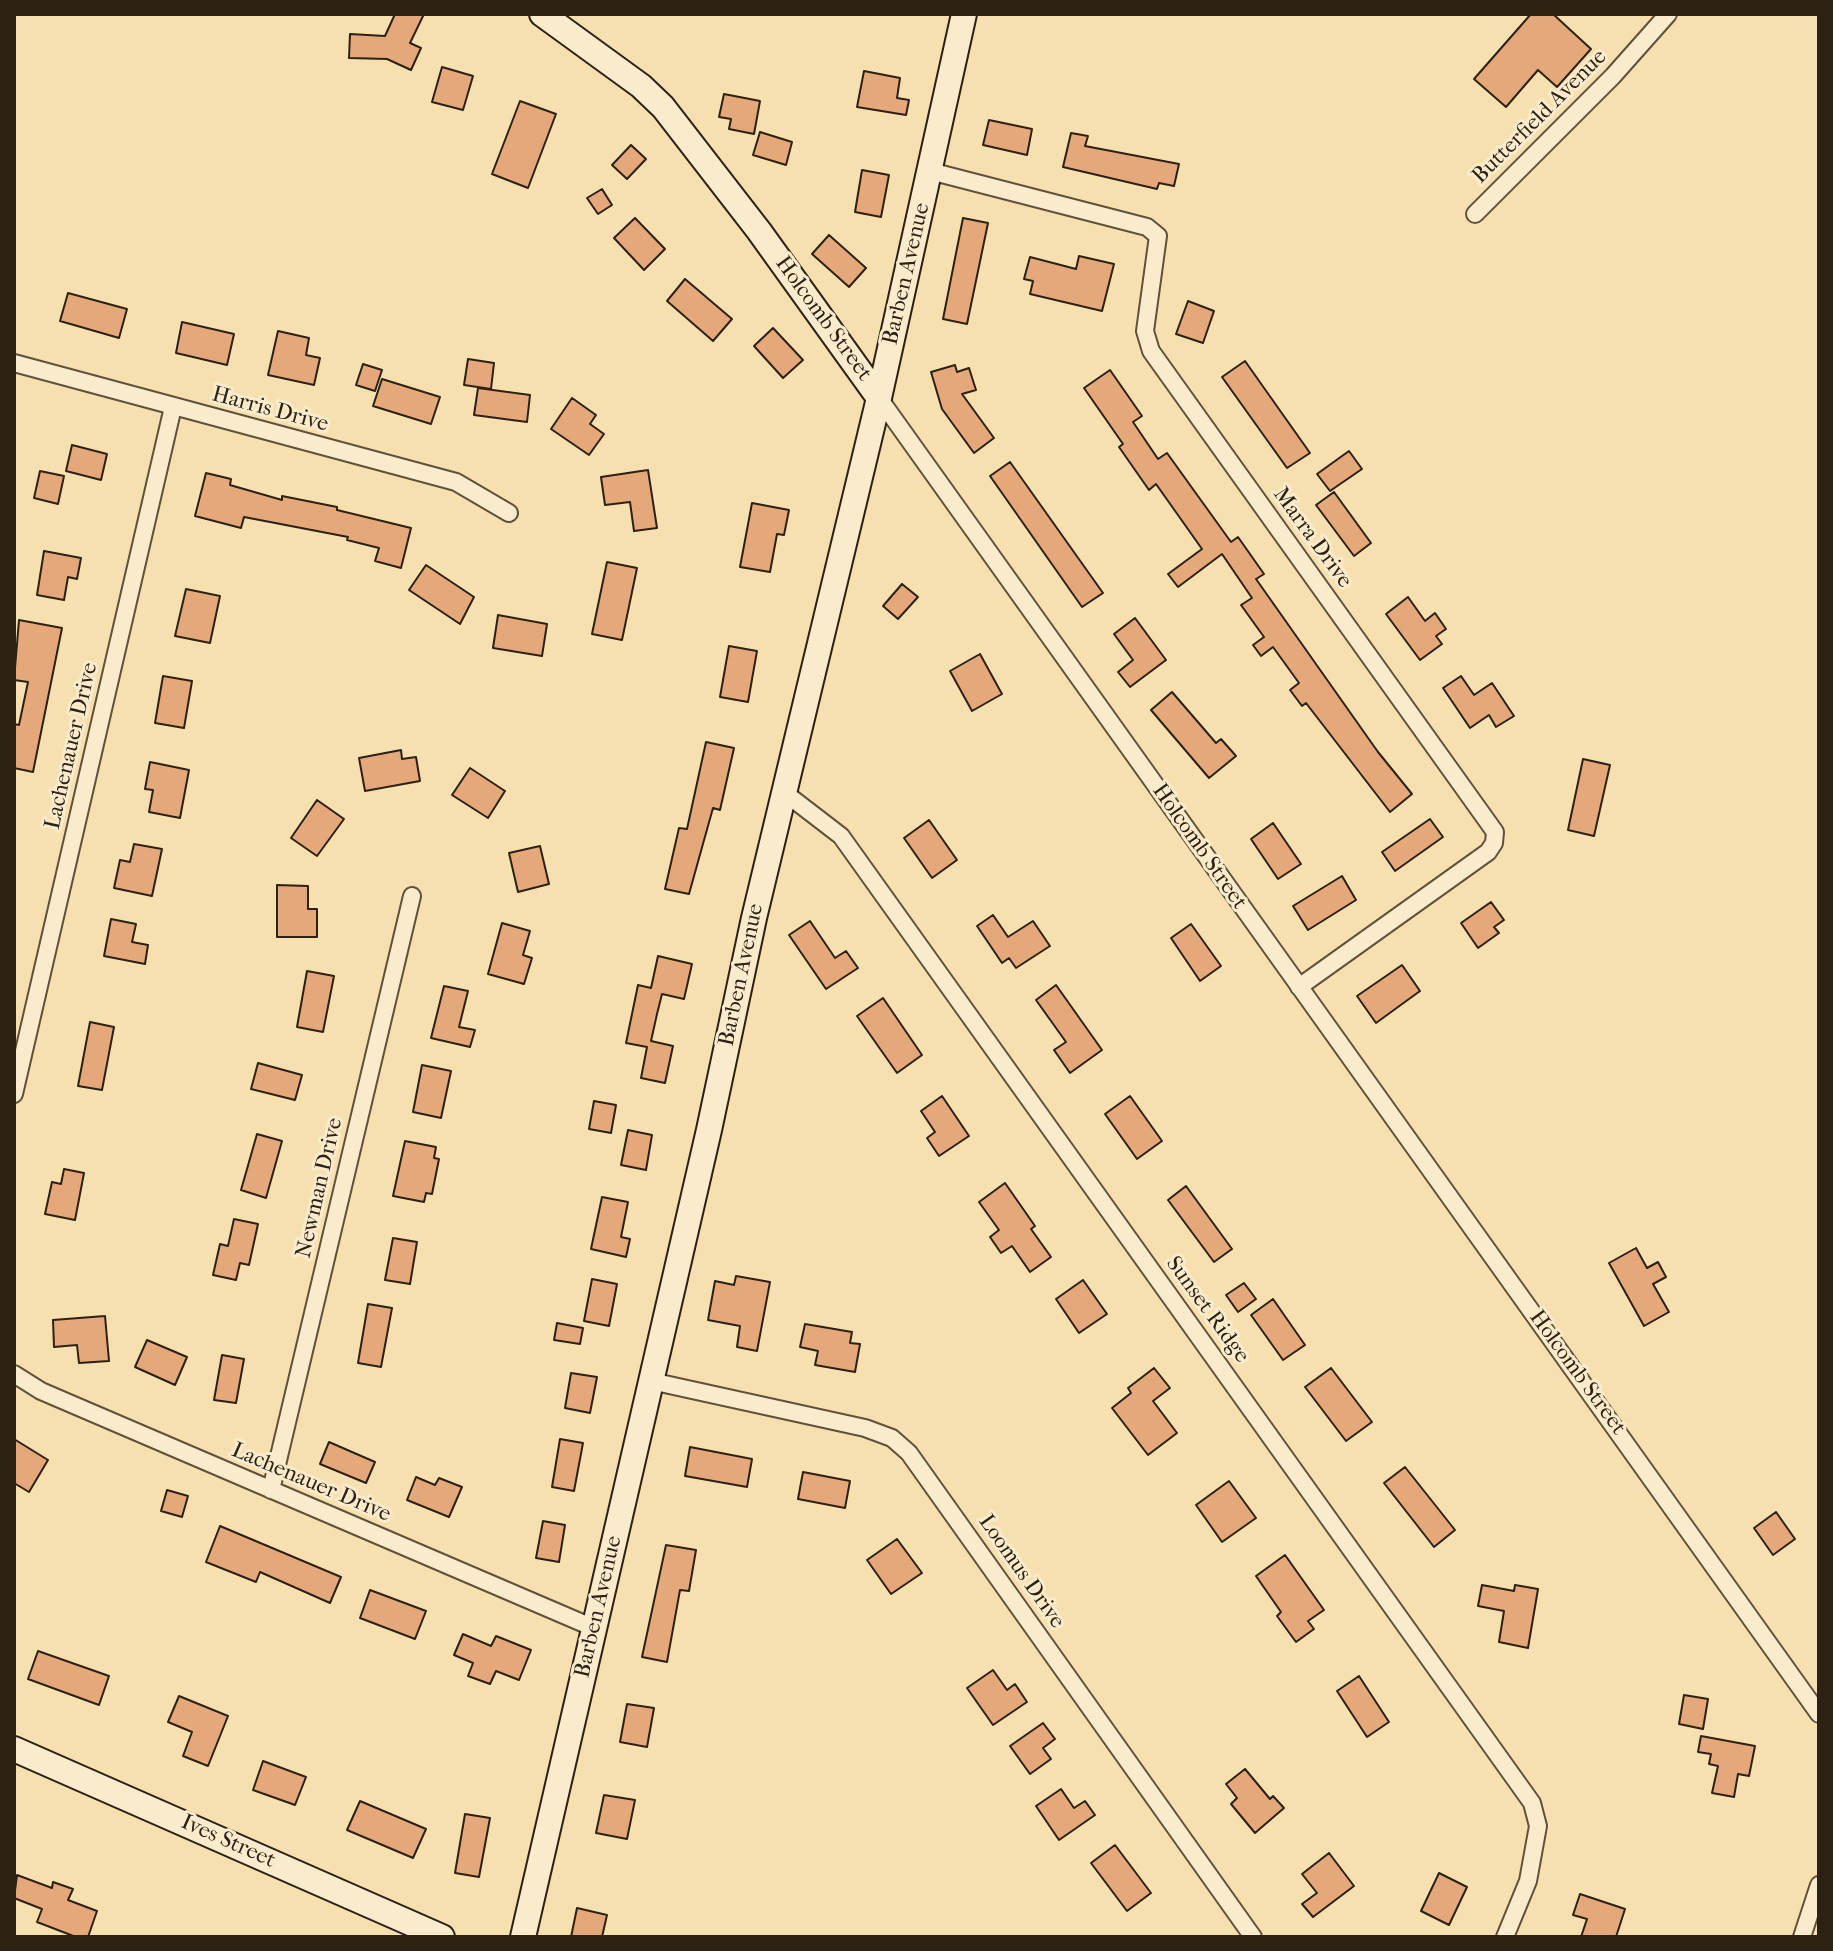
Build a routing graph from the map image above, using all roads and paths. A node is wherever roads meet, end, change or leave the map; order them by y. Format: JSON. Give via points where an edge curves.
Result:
{"nodes":[{"id":1,"x":542,"y":14,"type":"edge"},
{"id":2,"x":964,"y":14,"type":"edge"},
{"id":3,"x":1668,"y":14,"type":"edge"},
{"id":4,"x":930,"y":171,"type":"junction"},
{"id":5,"x":1475,"y":214,"type":"dead end"},
{"id":6,"x":14,"y":363,"type":"edge"},
{"id":7,"x":879,"y":398,"type":"junction"},
{"id":8,"x":173,"y":407,"type":"junction"},
{"id":9,"x":509,"y":513,"type":"dead end"},
{"id":10,"x":785,"y":793,"type":"junction"},
{"id":11,"x":412,"y":896,"type":"dead end"},
{"id":12,"x":1299,"y":987,"type":"junction"},
{"id":13,"x":14,"y":1094,"type":"edge"},
{"id":14,"x":14,"y":1374,"type":"edge"},
{"id":15,"x":651,"y":1381,"type":"junction"},
{"id":16,"x":271,"y":1490,"type":"junction"},
{"id":17,"x":594,"y":1628,"type":"junction"},
{"id":18,"x":1819,"y":1714,"type":"edge"},
{"id":19,"x":14,"y":1749,"type":"edge"},
{"id":20,"x":1819,"y":1885,"type":"edge"},
{"id":21,"x":442,"y":1937,"type":"edge"},
{"id":22,"x":523,"y":1937,"type":"edge"},
{"id":23,"x":1253,"y":1937,"type":"edge"},
{"id":24,"x":1505,"y":1937,"type":"edge"},
{"id":25,"x":1802,"y":1937,"type":"edge"}],
"edges":[{"from":1,"to":7,"type":"street","name":"Holcomb Street","via":[[663,107]]},
{"from":2,"to":4,"type":"street","name":"Barben Avenue"},
{"from":3,"to":5,"type":"street","name":"Butterfield Avenue"},
{"from":4,"to":7,"type":"street","name":"Barben Avenue"},
{"from":4,"to":12,"type":"street","name":"Marra Drive","via":[[1147,227],[1158,236],[1145,331],[1151,351],[1495,832],[1488,852]]},
{"from":6,"to":8,"type":"street","name":"Harris Drive"},
{"from":7,"to":10,"type":"street","name":"Barben Avenue"},
{"from":7,"to":12,"type":"street","name":"Holcomb Street"},
{"from":8,"to":9,"type":"street","name":"Harris Drive","via":[[456,482]]},
{"from":8,"to":13,"type":"street","name":"Lachenauer Drive"},
{"from":10,"to":15,"type":"street","name":"Barben Avenue"},
{"from":10,"to":24,"type":"street","name":"Sunset Ridge","via":[[841,836],[1532,1803],[1538,1826],[1528,1881]]},
{"from":11,"to":16,"type":"street","name":"Newman Drive"},
{"from":12,"to":18,"type":"street","name":"Holcomb Street"},
{"from":14,"to":16,"type":"street","name":"Lachenauer Drive","via":[[41,1391]]},
{"from":15,"to":17,"type":"street","name":"Barben Avenue"},
{"from":15,"to":23,"type":"street","name":"Loomus Drive","via":[[865,1428],[892,1438],[909,1453]]},
{"from":16,"to":17,"type":"street","name":"Lachenauer Drive"},
{"from":17,"to":22,"type":"street","name":"Barben Avenue"},
{"from":19,"to":21,"type":"street","name":"Ives Street"},
{"from":20,"to":25,"type":"street"}]}
